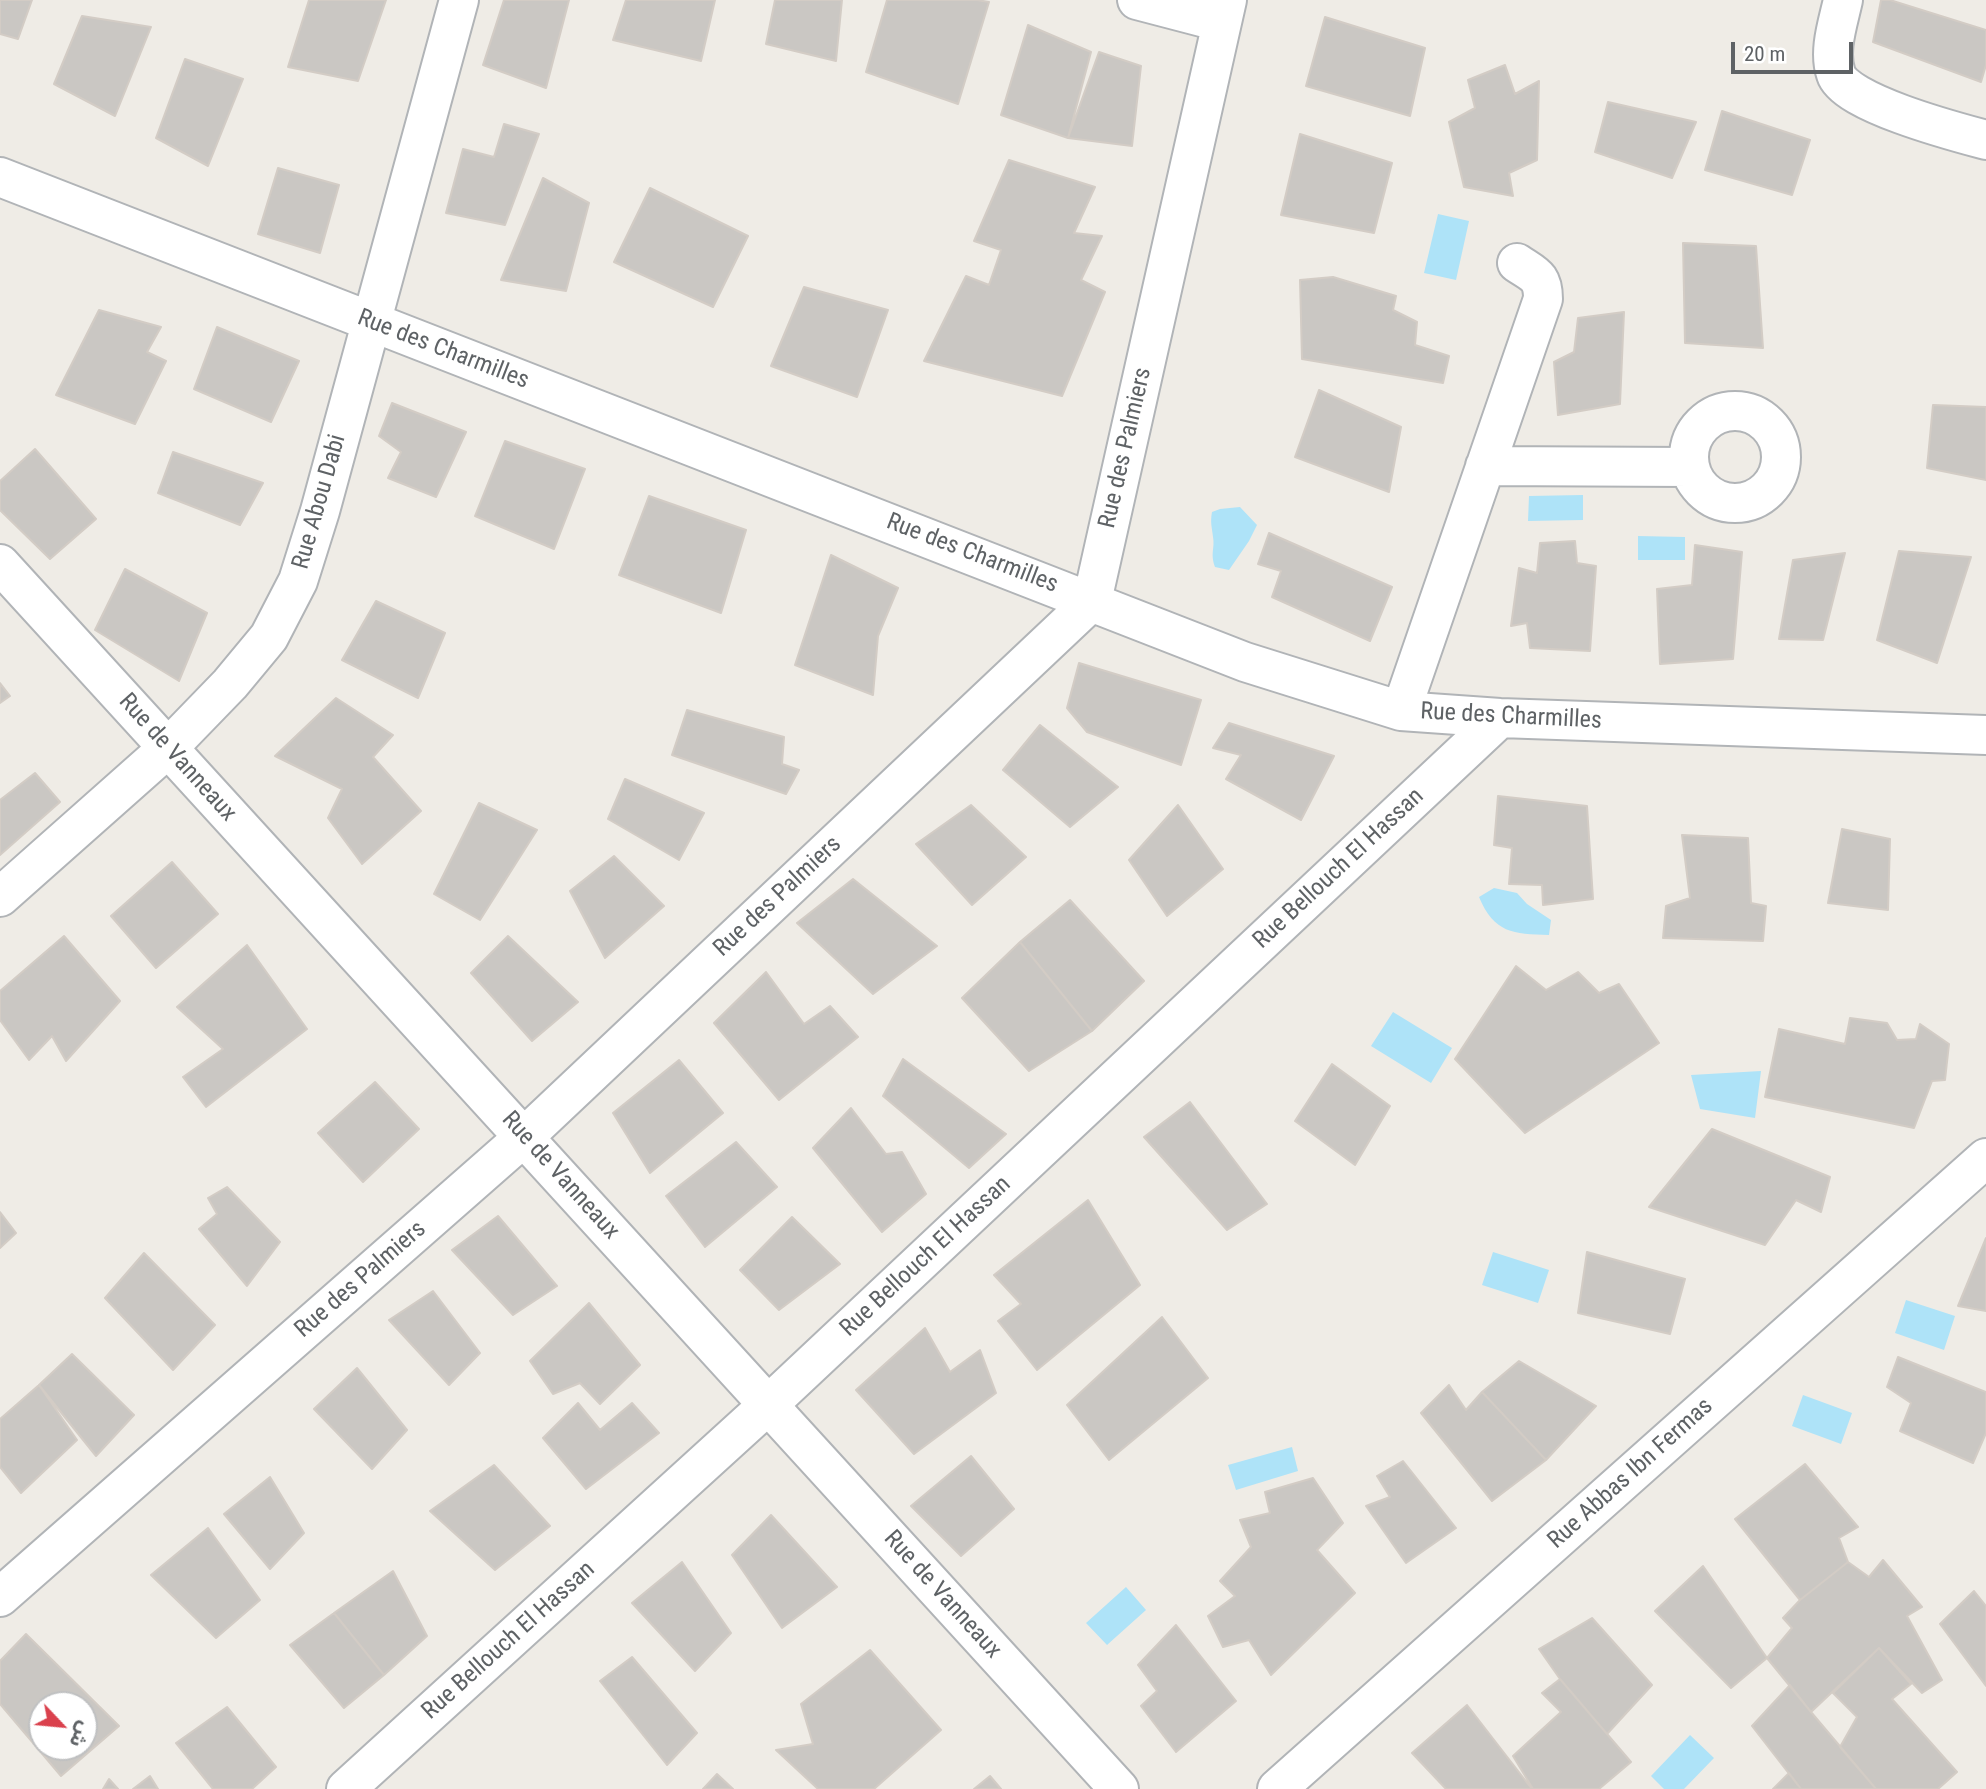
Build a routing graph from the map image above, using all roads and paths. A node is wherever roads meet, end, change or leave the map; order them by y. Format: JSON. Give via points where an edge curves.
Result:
{"nodes":[{"id":1,"x":459,"y":0,"type":"edge"},
{"id":2,"x":1137,"y":0,"type":"edge"},
{"id":3,"x":1843,"y":0,"type":"edge"},
{"id":4,"x":1224,"y":11,"type":"edge"},
{"id":5,"x":1986,"y":140,"type":"edge"},
{"id":6,"x":0,"y":177,"type":"edge"},
{"id":7,"x":1517,"y":263,"type":"dead end"},
{"id":8,"x":372,"y":323,"type":"junction"},
{"id":9,"x":1485,"y":466,"type":"junction"},
{"id":10,"x":1690,"y":467,"type":"dead end"},
{"id":11,"x":0,"y":564,"type":"edge"},
{"id":12,"x":1092,"y":601,"type":"junction"},
{"id":13,"x":1401,"y":711,"type":"junction"},
{"id":14,"x":1500,"y":718,"type":"junction"},
{"id":15,"x":1986,"y":735,"type":"edge"},
{"id":16,"x":168,"y":748,"type":"junction"},
{"id":17,"x":0,"y":897,"type":"edge"},
{"id":18,"x":524,"y":1137,"type":"junction"},
{"id":19,"x":1986,"y":1158,"type":"edge"},
{"id":20,"x":768,"y":1405,"type":"junction"},
{"id":21,"x":0,"y":1597,"type":"edge"},
{"id":22,"x":346,"y":1789,"type":"edge"},
{"id":23,"x":1119,"y":1789,"type":"edge"},
{"id":24,"x":1277,"y":1789,"type":"edge"}],
"edges":[{"from":1,"to":8,"type":"street","name":"Rue Abou Dabi"},
{"from":2,"to":4,"type":"street"},
{"from":3,"to":5,"type":"street","via":[[1833,62],[1837,78],[1846,88],[1911,118]]},
{"from":4,"to":12,"type":"street","name":"Rue des Palmiers"},
{"from":6,"to":8,"type":"street","name":"Rue des Charmilles"},
{"from":7,"to":9,"type":"street","via":[[1539,278],[1543,299]]},
{"from":8,"to":12,"type":"street","name":"Rue des Charmilles"},
{"from":8,"to":16,"type":"street","name":"Rue Abou Dabi","via":[[298,581],[269,637]]},
{"from":9,"to":10,"type":"street"},
{"from":9,"to":13,"type":"street"},
{"from":11,"to":16,"type":"street","name":"Rue de Vanneaux"},
{"from":12,"to":13,"type":"street","name":"Rue des Charmilles","via":[[1245,662]]},
{"from":12,"to":18,"type":"street","name":"Rue des Palmiers"},
{"from":13,"to":14,"type":"street","name":"Rue des Charmilles"},
{"from":14,"to":15,"type":"street","name":"Rue des Charmilles"},
{"from":14,"to":20,"type":"street","name":"Rue Bellouch El Hassan"},
{"from":16,"to":17,"type":"street","name":"Rue Abou Dabi"},
{"from":16,"to":18,"type":"street","name":"Rue de Vanneaux"},
{"from":18,"to":20,"type":"street","name":"Rue de Vanneaux"},
{"from":18,"to":21,"type":"street","name":"Rue des Palmiers"},
{"from":19,"to":24,"type":"street","name":"Rue Abbas Ibn Fermas"},
{"from":20,"to":22,"type":"street","name":"Rue Bellouch El Hassan"},
{"from":20,"to":23,"type":"street","name":"Rue de Vanneaux"}]}
